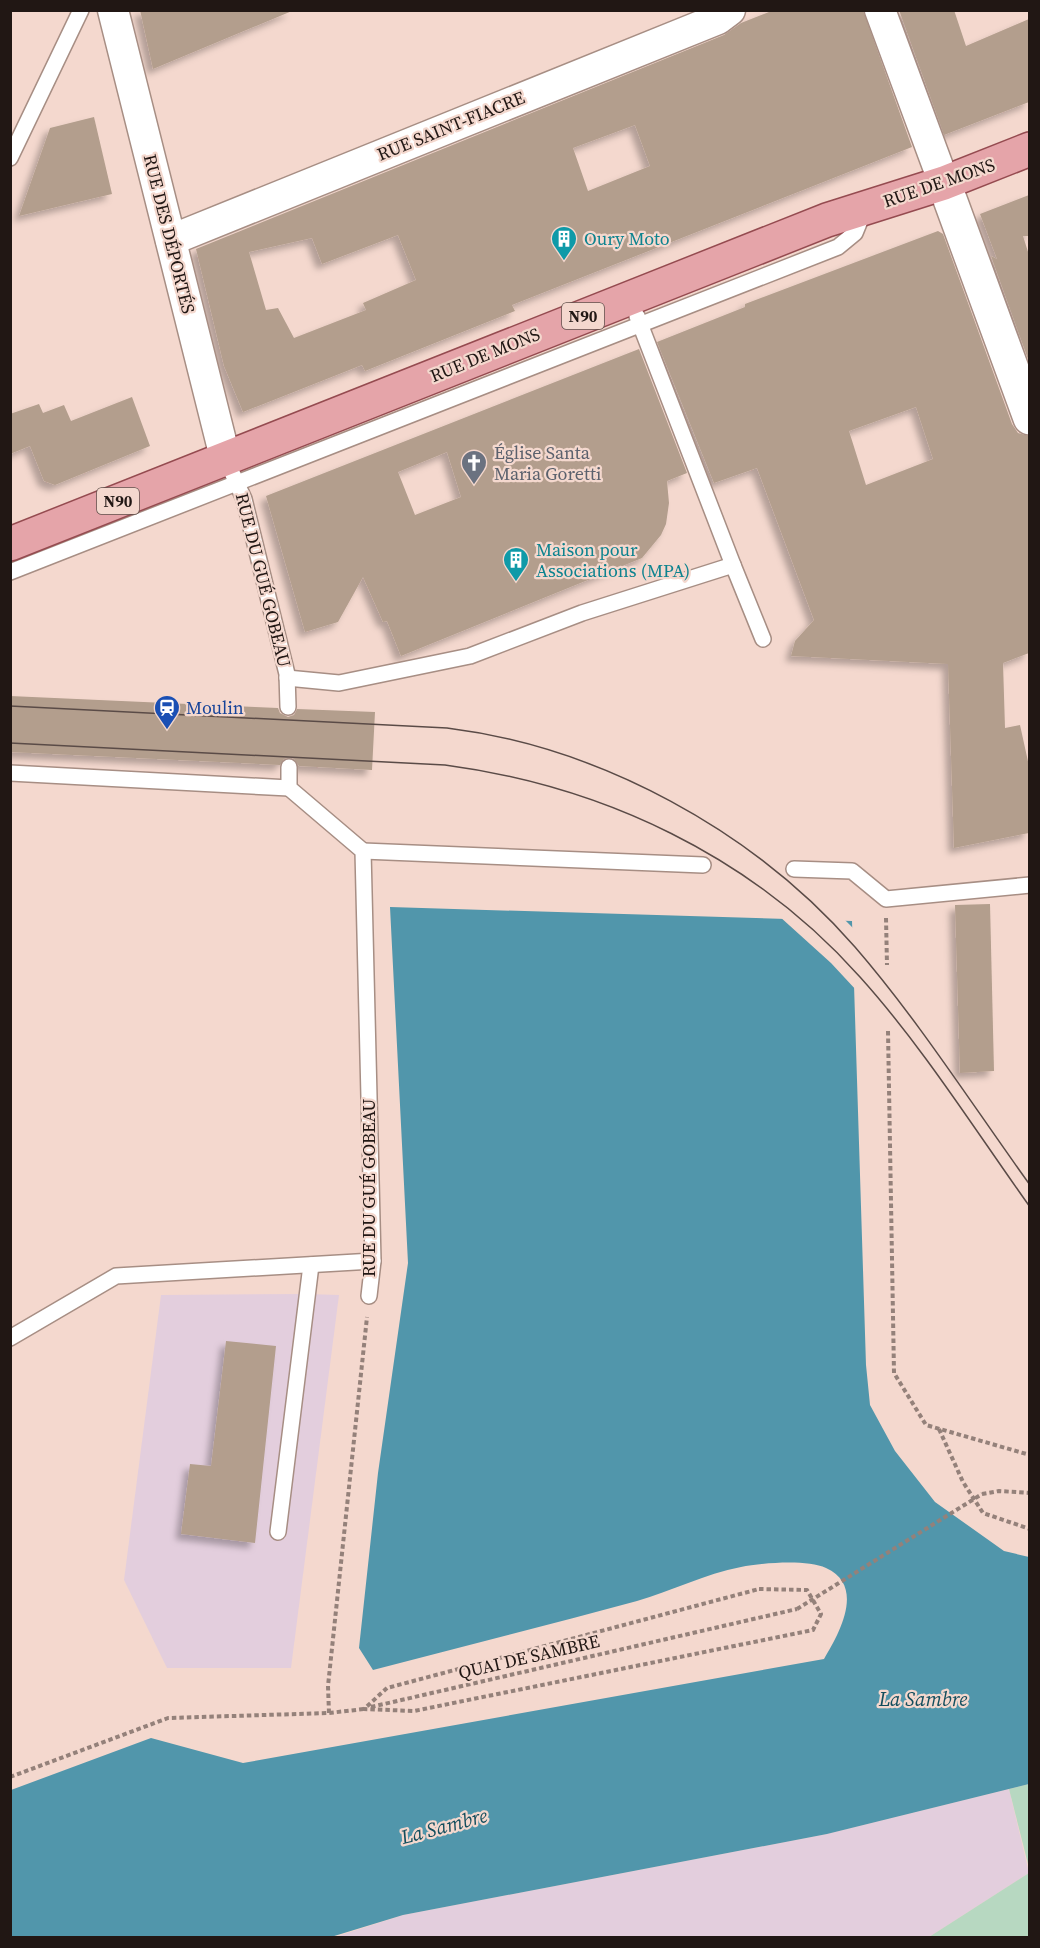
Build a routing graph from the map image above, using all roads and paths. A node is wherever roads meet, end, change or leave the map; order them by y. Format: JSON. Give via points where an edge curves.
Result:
{"nodes":[{"id":1,"x":81,"y":10,"type":"edge"},
{"id":2,"x":113,"y":10,"type":"edge"},
{"id":3,"x":730,"y":10,"type":"edge"},
{"id":4,"x":880,"y":10,"type":"edge"},
{"id":5,"x":1029,"y":149,"type":"edge"},
{"id":6,"x":10,"y":158,"type":"edge"},
{"id":7,"x":944,"y":183,"type":"junction"},
{"id":8,"x":171,"y":240,"type":"junction"},
{"id":9,"x":635,"y":311,"type":"junction"},
{"id":10,"x":1029,"y":418,"type":"edge"},
{"id":11,"x":231,"y":470,"type":"junction"},
{"id":12,"x":10,"y":544,"type":"edge"},
{"id":13,"x":733,"y":565,"type":"junction"},
{"id":14,"x":10,"y":572,"type":"edge"},
{"id":15,"x":763,"y":639,"type":"dead end"},
{"id":16,"x":287,"y":678,"type":"junction"},
{"id":17,"x":288,"y":707,"type":"dead end"},
{"id":18,"x":289,"y":767,"type":"dead end"},
{"id":19,"x":10,"y":773,"type":"edge"},
{"id":20,"x":289,"y":788,"type":"junction"},
{"id":21,"x":363,"y":851,"type":"junction"},
{"id":22,"x":702,"y":865,"type":"dead end"},
{"id":23,"x":794,"y":869,"type":"dead end"},
{"id":24,"x":1029,"y":885,"type":"edge"},
{"id":25,"x":886,"y":899,"type":"junction"},
{"id":26,"x":887,"y":965,"type":"dead end"},
{"id":27,"x":888,"y":1031,"type":"dead end"},
{"id":28,"x":373,"y":1261,"type":"junction"},
{"id":29,"x":311,"y":1265,"type":"junction"},
{"id":30,"x":369,"y":1296,"type":"joint"},
{"id":31,"x":10,"y":1338,"type":"edge"},
{"id":32,"x":939,"y":1428,"type":"junction"},
{"id":33,"x":1029,"y":1455,"type":"edge"},
{"id":34,"x":1029,"y":1493,"type":"edge"},
{"id":35,"x":1029,"y":1529,"type":"edge"},
{"id":36,"x":278,"y":1532,"type":"dead end"},
{"id":37,"x":364,"y":1709,"type":"junction"},
{"id":38,"x":329,"y":1713,"type":"junction"},
{"id":39,"x":10,"y":1777,"type":"edge"}],
"edges":[{"from":1,"to":6,"type":"lane"},
{"from":2,"to":8,"type":"street","name":"RUE DES DÉPORTÉS"},
{"from":3,"to":8,"type":"street","name":"RUE SAINT-FIACRE","via":[[718,19]]},
{"from":4,"to":7,"type":"street"},
{"from":5,"to":7,"type":"main road","name":"RUE DE MONS","number":"N90"},
{"from":7,"to":9,"type":"main road","name":"RUE DE MONS","number":"N90","via":[[827,220]]},
{"from":7,"to":10,"type":"street"},
{"from":8,"to":11,"type":"street","name":"RUE DES DÉPORTÉS"},
{"from":9,"to":11,"type":"main road","name":"RUE DE MONS","number":"N90"},
{"from":9,"to":13,"type":"lane"},
{"from":11,"to":12,"type":"main road","name":"RUE DE MONS","number":"N90"},
{"from":11,"to":14,"type":"lane"},
{"from":11,"to":16,"type":"lane","name":"RUE DU GUÉ GOBEAU","via":[[244,499]]},
{"from":13,"to":15,"type":"lane"},
{"from":13,"to":16,"type":"lane","via":[[582,613],[470,656],[339,683]]},
{"from":16,"to":17,"type":"lane","name":"RUE DU GUÉ GOBEAU"},
{"from":18,"to":20,"type":"lane"},
{"from":19,"to":20,"type":"lane"},
{"from":20,"to":21,"type":"lane"},
{"from":21,"to":22,"type":"lane"},
{"from":21,"to":28,"type":"lane","name":"RUE DU GUÉ GOBEAU"},
{"from":23,"to":25,"type":"lane","via":[[852,871]]},
{"from":24,"to":25,"type":"lane"},
{"from":25,"to":26,"type":"path"},
{"from":27,"to":32,"type":"path","via":[[894,1373],[926,1425]]},
{"from":28,"to":29,"type":"lane"},
{"from":28,"to":30,"type":"lane","name":"RUE DU GUÉ GOBEAU"},
{"from":29,"to":31,"type":"lane","via":[[116,1276]]},
{"from":29,"to":36,"type":"lane"},
{"from":30,"to":38,"type":"path","name":"RUE DU GUÉ GOBEAU","via":[[328,1686]]},
{"from":32,"to":33,"type":"path"},
{"from":32,"to":35,"type":"path","via":[[963,1482],[983,1513]]},
{"from":34,"to":37,"type":"path","name":"QUAI DE SAMBRE","bridge":true,"via":[[982,1494],[797,1609]]},
{"from":37,"to":37,"type":"path","via":[[414,1711],[813,1630],[821,1614],[807,1590],[759,1589],[387,1688]]},
{"from":37,"to":38,"type":"path","name":"QUAI DE SAMBRE"},
{"from":38,"to":39,"type":"path","name":"QUAI DE SAMBRE","via":[[168,1718]]}]}
